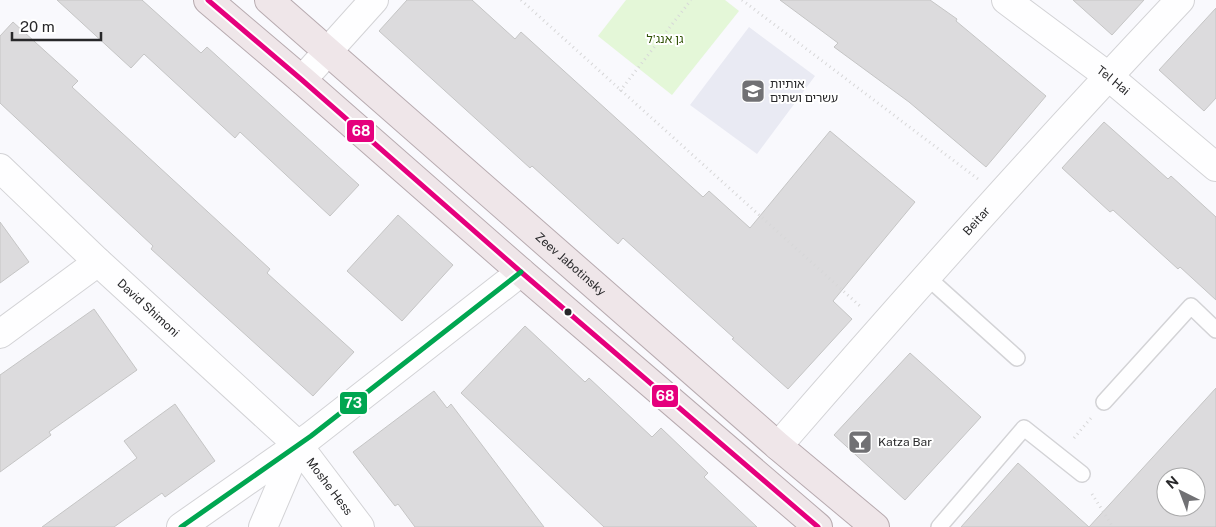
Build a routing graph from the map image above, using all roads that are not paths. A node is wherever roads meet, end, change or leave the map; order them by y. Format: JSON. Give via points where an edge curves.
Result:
{"nodes":[{"id":1,"x":208,"y":0,"type":"edge"},
{"id":2,"x":269,"y":0,"type":"edge"},
{"id":3,"x":374,"y":0,"type":"edge"},
{"id":4,"x":1006,"y":0,"type":"edge"},
{"id":5,"x":1180,"y":0,"type":"edge"},
{"id":6,"x":327,"y":51,"type":"junction"},
{"id":7,"x":1108,"y":76,"type":"junction"},
{"id":8,"x":302,"y":80,"type":"junction"},
{"id":9,"x":1216,"y":167,"type":"edge"},
{"id":10,"x":0,"y":168,"type":"edge"},
{"id":11,"x":98,"y":262,"type":"junction"},
{"id":12,"x":521,"y":272,"type":"junction"},
{"id":13,"x":926,"y":277,"type":"junction"},
{"id":14,"x":1216,"y":330,"type":"edge"},
{"id":15,"x":0,"y":334,"type":"edge"},
{"id":16,"x":1017,"y":358,"type":"dead end"},
{"id":17,"x":1104,"y":402,"type":"road end"},
{"id":18,"x":298,"y":446,"type":"junction"},
{"id":19,"x":778,"y":446,"type":"junction"},
{"id":20,"x":1082,"y":474,"type":"road end"},
{"id":21,"x":182,"y":527,"type":"edge"},
{"id":22,"x":263,"y":527,"type":"edge"},
{"id":23,"x":360,"y":527,"type":"edge"},
{"id":24,"x":818,"y":527,"type":"edge"},
{"id":25,"x":875,"y":527,"type":"edge"},
{"id":26,"x":939,"y":527,"type":"edge"}],
"edges":[{"from":1,"to":8,"type":"main road"},
{"from":2,"to":6,"type":"main road","name":"Zeev Jabotinsky"},
{"from":3,"to":6,"type":"street"},
{"from":4,"to":7,"type":"street","name":"Tel Hai"},
{"from":5,"to":7,"type":"street","name":"Beitar"},
{"from":6,"to":8,"type":"street"},
{"from":6,"to":19,"type":"main road","name":"Zeev Jabotinsky"},
{"from":7,"to":9,"type":"street","name":"Tel Hai"},
{"from":7,"to":13,"type":"street","name":"Beitar"},
{"from":8,"to":12,"type":"main road"},
{"from":10,"to":11,"type":"street","name":"David Shimoni"},
{"from":11,"to":15,"type":"street"},
{"from":11,"to":18,"type":"street","name":"David Shimoni"},
{"from":12,"to":18,"type":"street"},
{"from":12,"to":24,"type":"main road"},
{"from":13,"to":16,"type":"lane"},
{"from":13,"to":19,"type":"street","name":"Beitar"},
{"from":14,"to":17,"type":"lane","via":[[1190,306]]},
{"from":18,"to":21,"type":"street"},
{"from":18,"to":22,"type":"street"},
{"from":18,"to":23,"type":"street","name":"Moshe Hess"},
{"from":19,"to":25,"type":"main road","name":"Zeev Jabotinsky"},
{"from":20,"to":26,"type":"lane","via":[[1024,428]]}]}
